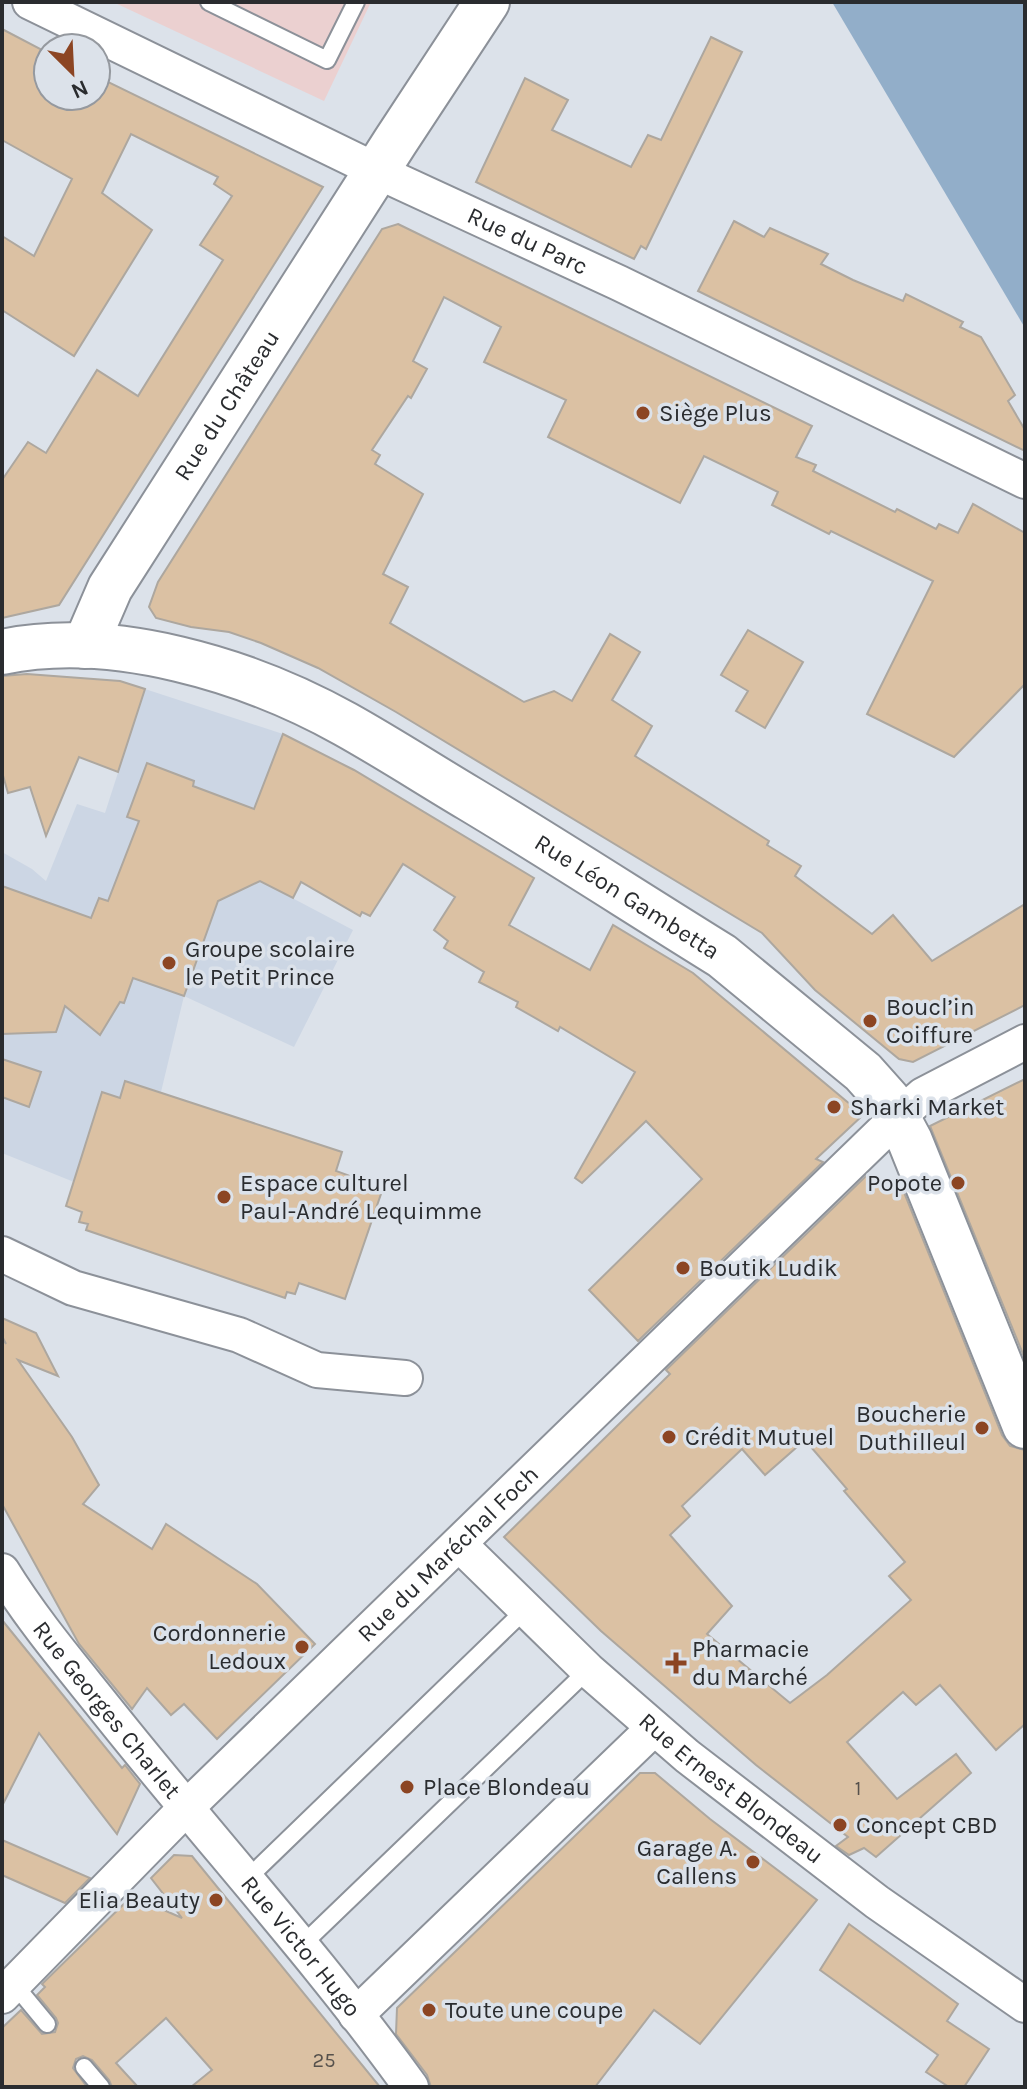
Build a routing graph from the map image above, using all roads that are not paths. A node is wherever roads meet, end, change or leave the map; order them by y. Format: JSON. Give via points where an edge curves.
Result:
{"nodes":[{"id":1,"x":30,"y":2,"type":"edge"},
{"id":2,"x":209,"y":2,"type":"edge"},
{"id":3,"x":356,"y":2,"type":"edge"},
{"id":4,"x":487,"y":2,"type":"edge"},
{"id":5,"x":377,"y":170,"type":"junction"},
{"id":6,"x":1025,"y":481,"type":"edge"},
{"id":7,"x":85,"y":646,"type":"junction"},
{"id":8,"x":2,"y":652,"type":"edge"},
{"id":9,"x":1025,"y":1042,"type":"edge"},
{"id":10,"x":899,"y":1116,"type":"junction"},
{"id":11,"x":2,"y":1254,"type":"edge"},
{"id":12,"x":405,"y":1378,"type":"dead end"},
{"id":13,"x":1025,"y":1426,"type":"edge"},
{"id":14,"x":459,"y":1544,"type":"junction"},
{"id":15,"x":2,"y":1571,"type":"edge"},
{"id":16,"x":526,"y":1609,"type":"junction"},
{"id":17,"x":588,"y":1670,"type":"junction"},
{"id":18,"x":654,"y":1728,"type":"junction"},
{"id":19,"x":185,"y":1809,"type":"junction"},
{"id":20,"x":247,"y":1879,"type":"junction"},
{"id":21,"x":302,"y":1945,"type":"junction"},
{"id":22,"x":8,"y":1990,"type":"edge"},
{"id":23,"x":1023,"y":2000,"type":"edge"},
{"id":24,"x":356,"y":2015,"type":"junction"},
{"id":25,"x":47,"y":2024,"type":"dead end"},
{"id":26,"x":84,"y":2067,"type":"dead end"},
{"id":27,"x":101,"y":2087,"type":"edge"},
{"id":28,"x":411,"y":2087,"type":"edge"}],
"edges":[{"from":1,"to":5,"type":"street","name":"Rue du Parc"},
{"from":2,"to":3,"type":"lane","via":[[327,60]]},
{"from":4,"to":5,"type":"street","name":"Rue du Château"},
{"from":5,"to":6,"type":"street","name":"Rue du Parc"},
{"from":5,"to":7,"type":"street","name":"Rue du Château","via":[[110,588]]},
{"from":7,"to":8,"type":"street","name":"Rue Léon Gambetta"},
{"from":7,"to":10,"type":"street","name":"Rue Léon Gambetta","via":[[139,652],[217,671],[345,724],[722,956],[863,1072]]},
{"from":9,"to":10,"type":"street","name":"Rue du Maréchal Foch","via":[[937,1087]]},
{"from":10,"to":13,"type":"street","name":"Rue Léon Gambetta"},
{"from":10,"to":14,"type":"street","name":"Rue du Maréchal Foch"},
{"from":11,"to":12,"type":"street","via":[[73,1288],[239,1335],[317,1370]]},
{"from":14,"to":16,"type":"street","name":"Rue Ernest Blondeau"},
{"from":14,"to":19,"type":"street","name":"Rue du Maréchal Foch"},
{"from":15,"to":19,"type":"street","name":"Rue Georges Charlet","via":[[39,1626]]},
{"from":16,"to":17,"type":"street","name":"Rue Ernest Blondeau"},
{"from":16,"to":20,"type":"lane"},
{"from":17,"to":18,"type":"street","name":"Rue Ernest Blondeau"},
{"from":17,"to":21,"type":"lane"},
{"from":18,"to":23,"type":"street","name":"Rue Ernest Blondeau","via":[[852,1883]]},
{"from":18,"to":24,"type":"street"},
{"from":19,"to":20,"type":"street","name":"Rue Victor Hugo"},
{"from":19,"to":22,"type":"street","name":"Rue du Maréchal Foch"},
{"from":20,"to":21,"type":"street","name":"Rue Victor Hugo"},
{"from":21,"to":24,"type":"street","name":"Rue Victor Hugo"},
{"from":22,"to":25,"type":"lane"},
{"from":24,"to":28,"type":"street","name":"Rue Victor Hugo"},
{"from":26,"to":27,"type":"lane"}]}
